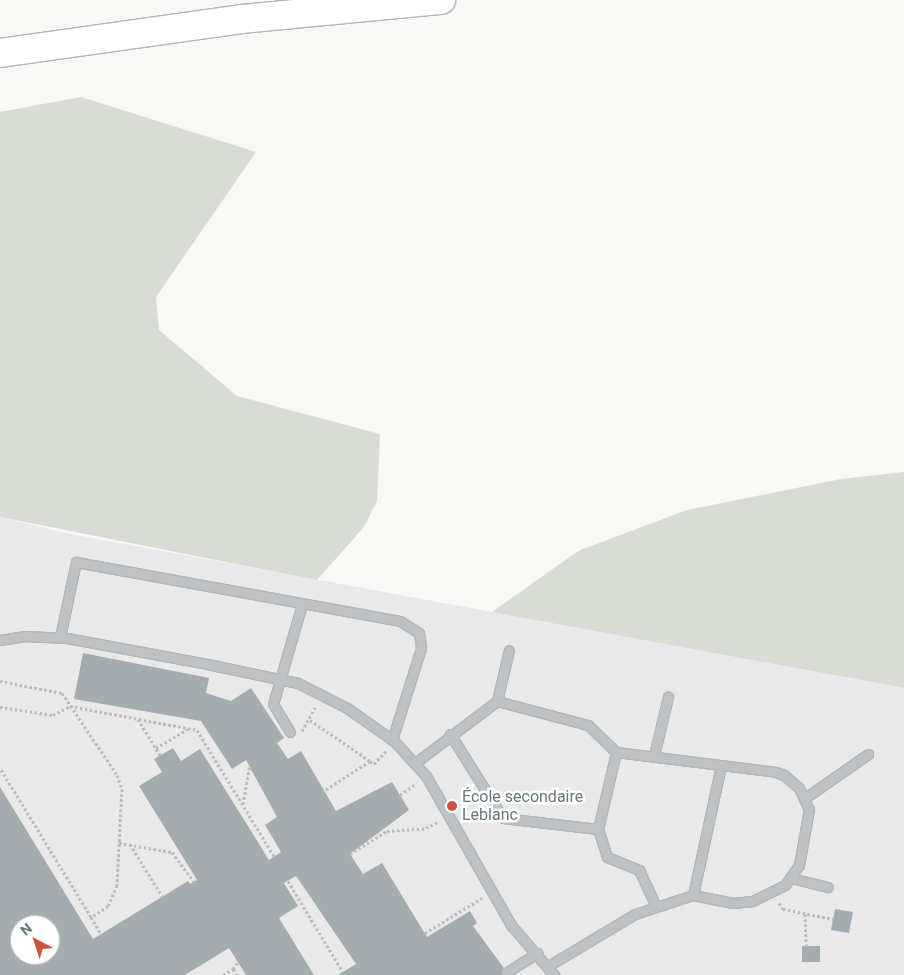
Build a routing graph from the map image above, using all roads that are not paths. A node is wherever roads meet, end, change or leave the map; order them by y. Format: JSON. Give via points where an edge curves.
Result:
{"nodes":[{"id":1,"x":441,"y":0,"type":"edge"},
{"id":2,"x":0,"y":53,"type":"edge"},
{"id":3,"x":302,"y":604,"type":"junction"},
{"id":4,"x":60,"y":637,"type":"junction"},
{"id":5,"x":0,"y":640,"type":"edge"},
{"id":6,"x":509,"y":650,"type":"dead end"},
{"id":7,"x":282,"y":679,"type":"junction"},
{"id":8,"x":668,"y":697,"type":"dead end"},
{"id":9,"x":497,"y":701,"type":"junction"},
{"id":10,"x":290,"y":732,"type":"dead end"},
{"id":11,"x":450,"y":734,"type":"junction"},
{"id":12,"x":392,"y":740,"type":"junction"},
{"id":13,"x":616,"y":752,"type":"junction"},
{"id":14,"x":868,"y":754,"type":"dead end"},
{"id":15,"x":654,"y":755,"type":"junction"},
{"id":16,"x":415,"y":763,"type":"junction"},
{"id":17,"x":721,"y":765,"type":"junction"},
{"id":18,"x":805,"y":798,"type":"junction"},
{"id":19,"x":598,"y":829,"type":"junction"},
{"id":20,"x":791,"y":878,"type":"junction"},
{"id":21,"x":828,"y":887,"type":"dead end"},
{"id":22,"x":693,"y":895,"type":"junction"},
{"id":23,"x":655,"y":904,"type":"junction"},
{"id":24,"x":537,"y":953,"type":"junction"},
{"id":25,"x":548,"y":966,"type":"junction"},
{"id":26,"x":507,"y":972,"type":"dead end"},
{"id":27,"x":554,"y":975,"type":"edge"}],
"edges":[{"from":1,"to":2,"type":"highway","via":[[242,19]]},
{"from":3,"to":4,"type":"lane","via":[[76,562]]},
{"from":3,"to":7,"type":"lane"},
{"from":3,"to":12,"type":"lane","via":[[400,621],[419,633],[419,654]]},
{"from":4,"to":5,"type":"lane"},
{"from":4,"to":7,"type":"lane"},
{"from":6,"to":9,"type":"lane"},
{"from":7,"to":10,"type":"lane","via":[[273,704]]},
{"from":7,"to":12,"type":"lane","via":[[328,697]]},
{"from":8,"to":15,"type":"lane"},
{"from":9,"to":11,"type":"lane"},
{"from":9,"to":13,"type":"lane","via":[[588,725]]},
{"from":11,"to":16,"type":"lane"},
{"from":11,"to":19,"type":"lane","via":[[504,818]]},
{"from":12,"to":16,"type":"lane"},
{"from":13,"to":15,"type":"lane"},
{"from":13,"to":19,"type":"lane"},
{"from":14,"to":18,"type":"lane"},
{"from":15,"to":17,"type":"lane"},
{"from":16,"to":24,"type":"lane","via":[[444,802],[491,893]]},
{"from":17,"to":18,"type":"lane","via":[[784,775]]},
{"from":17,"to":22,"type":"lane"},
{"from":18,"to":20,"type":"lane","via":[[808,820],[799,865]]},
{"from":19,"to":23,"type":"lane","via":[[608,857],[638,870]]},
{"from":20,"to":21,"type":"lane"},
{"from":20,"to":22,"type":"lane","via":[[776,891],[742,903]]},
{"from":22,"to":23,"type":"lane"},
{"from":23,"to":25,"type":"lane"},
{"from":24,"to":25,"type":"lane"},
{"from":24,"to":26,"type":"lane"},
{"from":25,"to":27,"type":"lane"}]}
